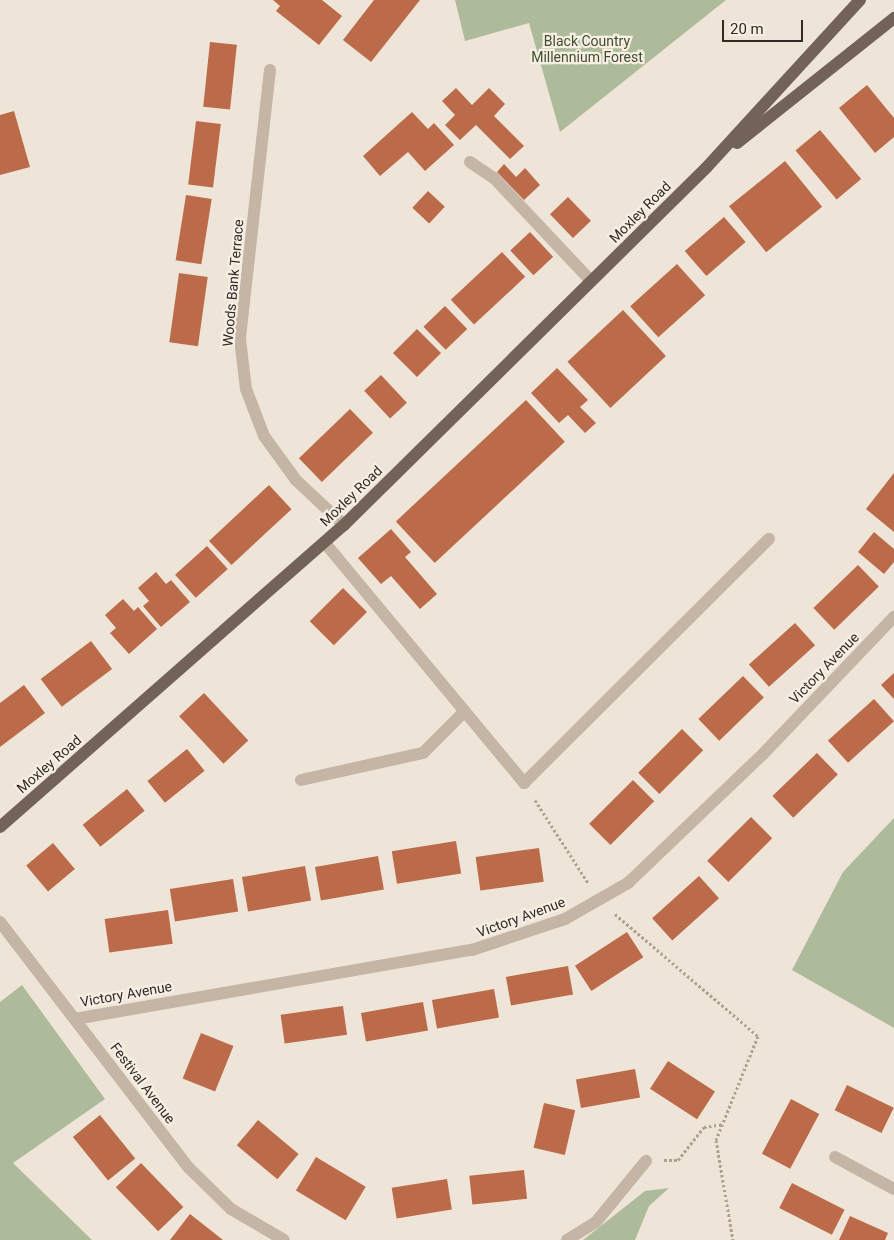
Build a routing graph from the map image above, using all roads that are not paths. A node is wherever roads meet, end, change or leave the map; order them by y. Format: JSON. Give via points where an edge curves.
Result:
{"nodes":[{"id":1,"x":860,"y":0,"type":"edge"},
{"id":2,"x":894,"y":18,"type":"edge"},
{"id":3,"x":270,"y":70,"type":"dead end"},
{"id":4,"x":470,"y":162,"type":"dead end"},
{"id":5,"x":706,"y":168,"type":"junction"},
{"id":6,"x":591,"y":281,"type":"junction"},
{"id":7,"x":344,"y":525,"type":"junction"},
{"id":8,"x":769,"y":539,"type":"dead end"},
{"id":9,"x":324,"y":543,"type":"junction"},
{"id":10,"x":894,"y":617,"type":"edge"},
{"id":11,"x":465,"y":711,"type":"junction"},
{"id":12,"x":301,"y":780,"type":"dead end"},
{"id":13,"x":0,"y":826,"type":"edge"},
{"id":14,"x":0,"y":922,"type":"edge"},
{"id":15,"x":75,"y":1019,"type":"junction"},
{"id":16,"x":835,"y":1157,"type":"dead end"},
{"id":17,"x":646,"y":1161,"type":"road end"},
{"id":18,"x":894,"y":1189,"type":"edge"},
{"id":19,"x":284,"y":1240,"type":"edge"},
{"id":20,"x":567,"y":1240,"type":"edge"}],
"edges":[{"from":1,"to":5,"type":"main road","name":"Moxley Road"},
{"from":2,"to":5,"type":"main road","name":"Moxley Road"},
{"from":3,"to":7,"type":"street","name":"Woods Bank Terrace","via":[[240,339],[246,388],[264,436],[291,473]]},
{"from":4,"to":6,"type":"street","via":[[494,178]]},
{"from":5,"to":6,"type":"main road","name":"Moxley Road"},
{"from":6,"to":7,"type":"main road","name":"Moxley Road"},
{"from":7,"to":9,"type":"main road","name":"Moxley Road"},
{"from":8,"to":11,"type":"street","via":[[524,783]]},
{"from":9,"to":11,"type":"street"},
{"from":9,"to":13,"type":"main road","name":"Moxley Road"},
{"from":10,"to":15,"type":"street","name":"Victory Avenue","via":[[763,754],[628,883],[564,920],[472,950]]},
{"from":11,"to":12,"type":"street","via":[[423,753]]},
{"from":14,"to":15,"type":"street","name":"Festival Avenue"},
{"from":15,"to":19,"type":"street","name":"Festival Avenue","via":[[189,1168],[231,1209]]},
{"from":16,"to":18,"type":"street"},
{"from":17,"to":20,"type":"street","via":[[596,1222]]}]}
